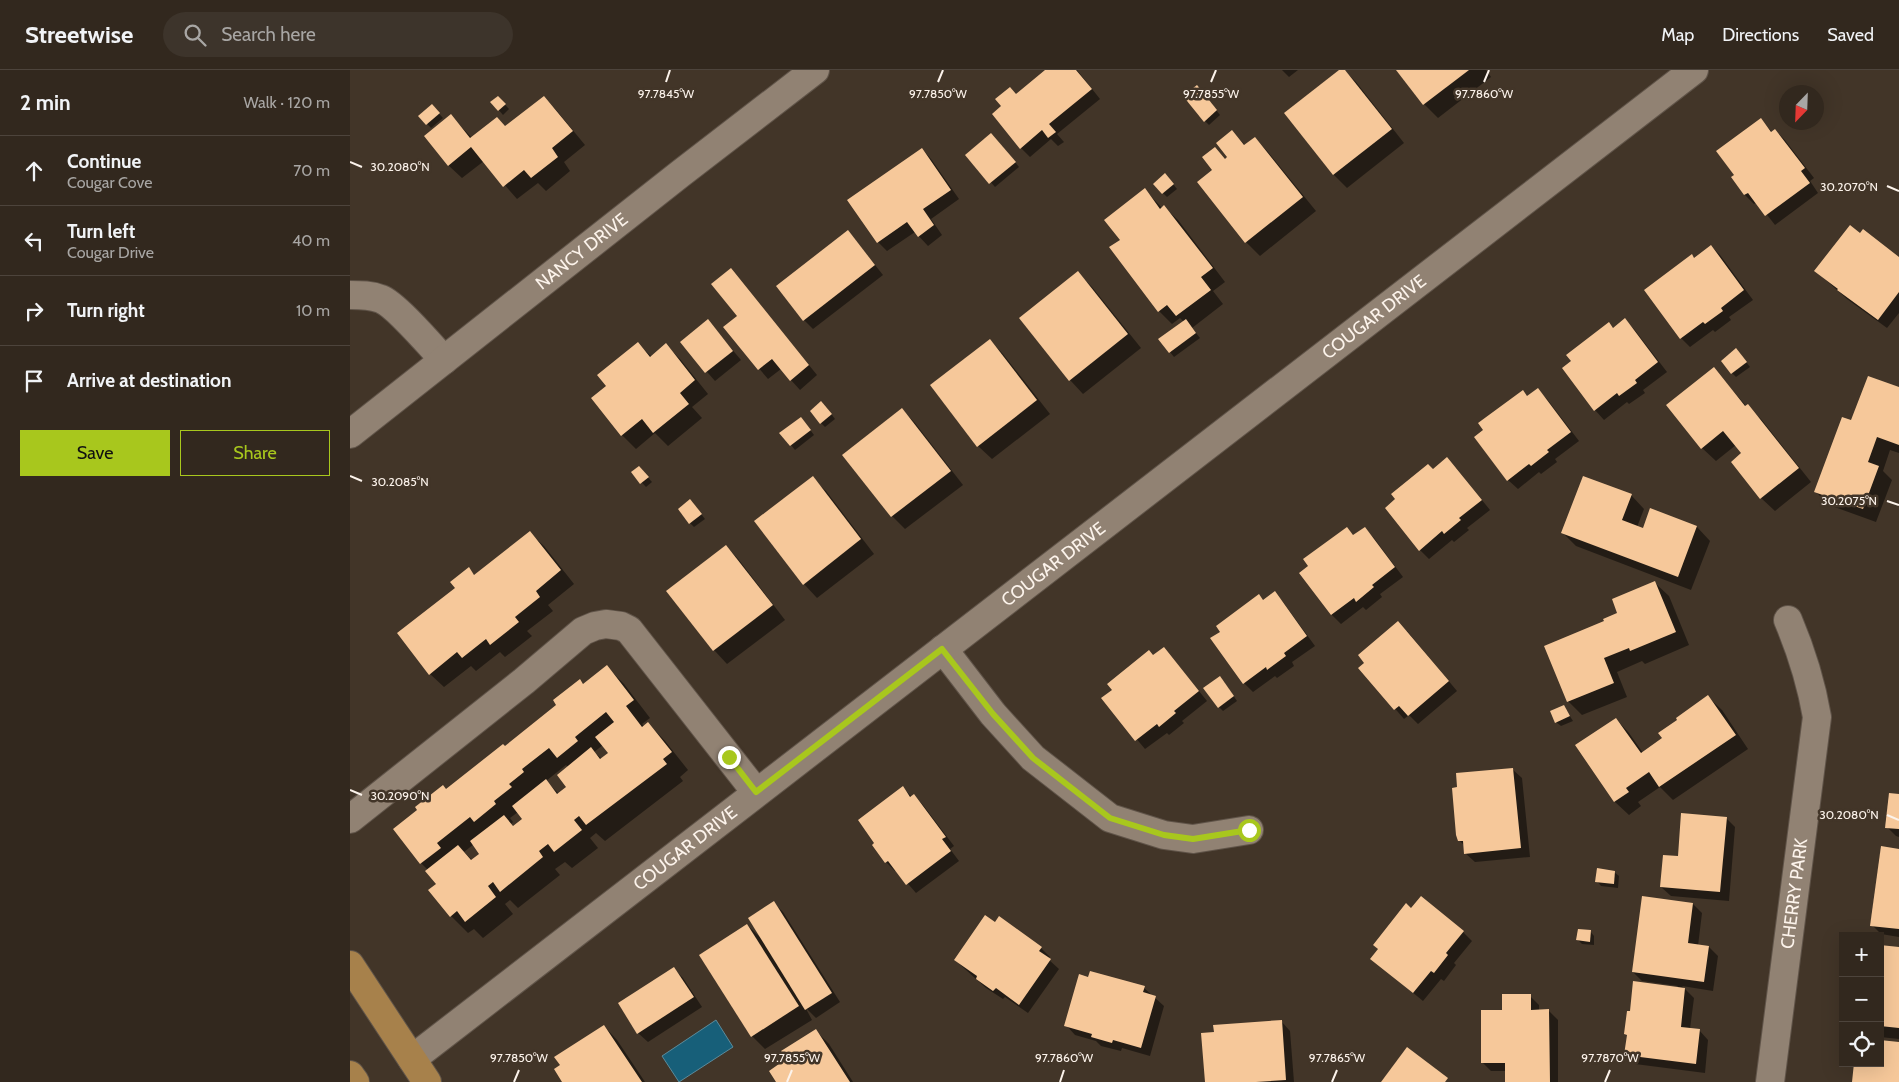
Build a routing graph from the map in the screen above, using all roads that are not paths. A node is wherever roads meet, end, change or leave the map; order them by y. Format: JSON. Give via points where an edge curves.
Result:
{"nodes":[{"id":1,"x":815,"y":70,"type":"edge"},
{"id":2,"x":1694,"y":70,"type":"edge"},
{"id":3,"x":350,"y":295,"type":"edge"},
{"id":4,"x":444,"y":360,"type":"junction"},
{"id":5,"x":350,"y":434,"type":"edge"},
{"id":6,"x":1788,"y":620,"type":"dead end"},
{"id":7,"x":942,"y":649,"type":"junction"},
{"id":8,"x":756,"y":792,"type":"junction"},
{"id":9,"x":350,"y":819,"type":"edge"},
{"id":10,"x":1249,"y":830,"type":"dead end"},
{"id":11,"x":350,"y":965,"type":"edge"},
{"id":12,"x":412,"y":1059,"type":"junction"},
{"id":13,"x":350,"y":1075,"type":"edge"},
{"id":14,"x":355,"y":1082,"type":"edge"},
{"id":15,"x":427,"y":1082,"type":"edge"},
{"id":16,"x":1770,"y":1082,"type":"edge"}],
"edges":[{"from":1,"to":4,"type":"street","name":"NANCY DRIVE"},
{"from":2,"to":7,"type":"street","name":"COUGAR DRIVE"},
{"from":3,"to":4,"type":"street","via":[[383,299]]},
{"from":4,"to":5,"type":"street","name":"NANCY DRIVE"},
{"from":6,"to":16,"type":"street","name":"CHERRY PARK","via":[[1804,658],[1817,718]]},
{"from":7,"to":8,"type":"street","name":"COUGAR DRIVE"},
{"from":7,"to":10,"type":"street","via":[[993,714],[1033,758],[1110,818],[1164,835],[1193,839]]},
{"from":8,"to":9,"type":"street","via":[[629,630],[606,624],[583,631]]},
{"from":8,"to":12,"type":"street","name":"COUGAR DRIVE"},
{"from":11,"to":12,"type":"main road"},
{"from":12,"to":15,"type":"main road"},
{"from":13,"to":14,"type":"main road"}]}
